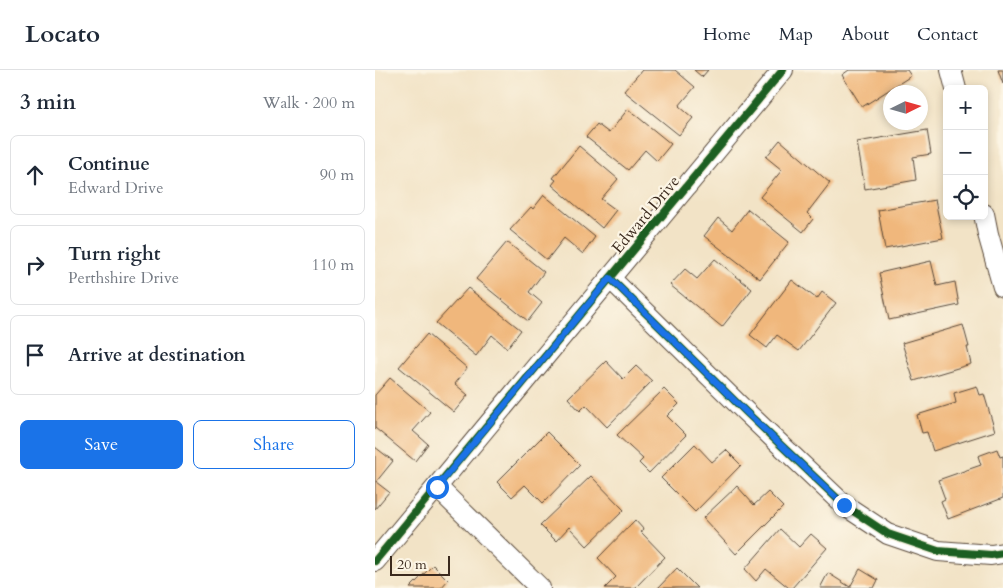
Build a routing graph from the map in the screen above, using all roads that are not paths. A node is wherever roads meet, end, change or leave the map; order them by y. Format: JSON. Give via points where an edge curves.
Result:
{"nodes":[{"id":1,"x":783,"y":70,"type":"edge"},
{"id":2,"x":951,"y":70,"type":"edge"},
{"id":3,"x":955,"y":85,"type":"edge"},
{"id":4,"x":985,"y":220,"type":"edge"},
{"id":5,"x":610,"y":278,"type":"junction"},
{"id":6,"x":1003,"y":287,"type":"edge"},
{"id":7,"x":437,"y":487,"type":"junction"},
{"id":8,"x":1003,"y":553,"type":"edge"},
{"id":9,"x":375,"y":561,"type":"edge"},
{"id":10,"x":539,"y":588,"type":"edge"}],
"edges":[{"from":1,"to":5,"type":"street","name":"Edward Drive"},
{"from":2,"to":3,"type":"street"},
{"from":4,"to":6,"type":"street"},
{"from":5,"to":7,"type":"street","name":"Edward Drive"},
{"from":5,"to":8,"type":"street","via":[[844,505],[888,534],[938,551]]},
{"from":7,"to":9,"type":"street","name":"Edward Drive"},
{"from":7,"to":10,"type":"street"}]}
